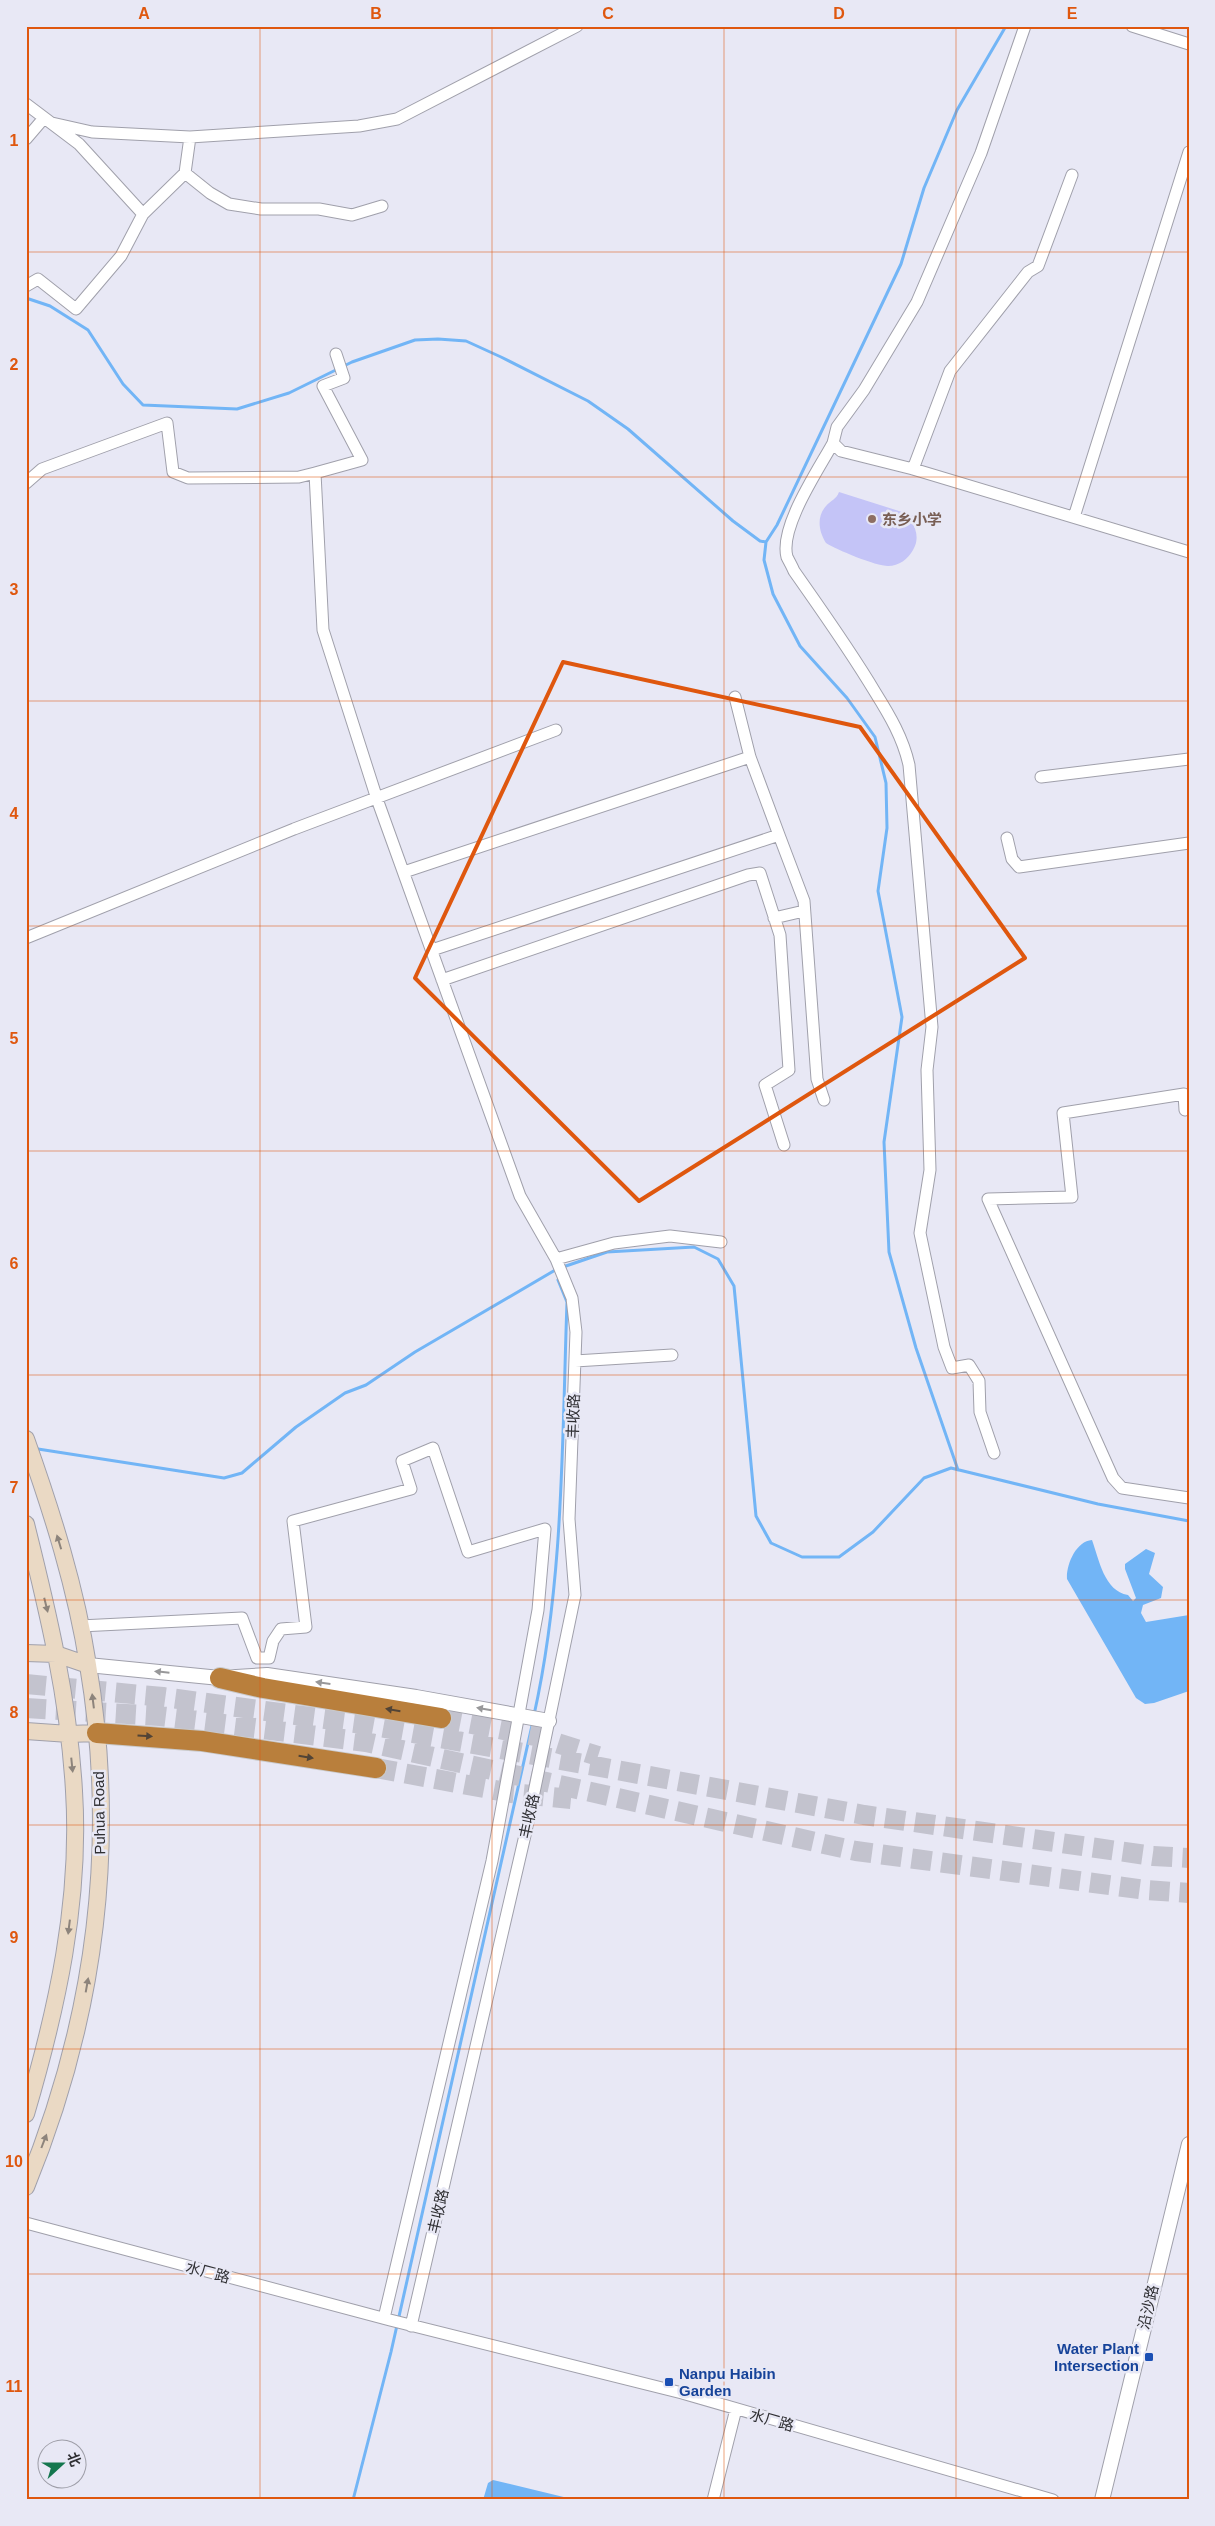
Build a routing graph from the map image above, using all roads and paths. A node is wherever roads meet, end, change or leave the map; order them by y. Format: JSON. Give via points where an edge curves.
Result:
{"nodes":[{"id":1,"x":577,"y":26,"type":"edge"},
{"id":2,"x":1025,"y":26,"type":"edge"},
{"id":3,"x":1132,"y":26,"type":"edge"},
{"id":4,"x":1189,"y":44,"type":"edge"},
{"id":5,"x":26,"y":104,"type":"edge"},
{"id":6,"x":48,"y":120,"type":"junction"},
{"id":7,"x":190,"y":138,"type":"junction"},
{"id":8,"x":26,"y":139,"type":"edge"},
{"id":9,"x":1189,"y":152,"type":"edge"},
{"id":10,"x":184,"y":173,"type":"junction"},
{"id":11,"x":1072,"y":175,"type":"dead end"},
{"id":12,"x":382,"y":206,"type":"dead end"},
{"id":13,"x":143,"y":214,"type":"junction"},
{"id":14,"x":26,"y":286,"type":"edge"},
{"id":15,"x":336,"y":354,"type":"dead end"},
{"id":16,"x":833,"y":444,"type":"junction"},
{"id":17,"x":914,"y":469,"type":"junction"},
{"id":18,"x":315,"y":473,"type":"junction"},
{"id":19,"x":26,"y":483,"type":"edge"},
{"id":20,"x":1074,"y":517,"type":"junction"},
{"id":21,"x":1189,"y":552,"type":"edge"},
{"id":22,"x":735,"y":697,"type":"dead end"},
{"id":23,"x":556,"y":730,"type":"dead end"},
{"id":24,"x":750,"y":757,"type":"junction"},
{"id":25,"x":1189,"y":759,"type":"edge"},
{"id":26,"x":1041,"y":777,"type":"dead end"},
{"id":27,"x":377,"y":799,"type":"junction"},
{"id":28,"x":779,"y":835,"type":"junction"},
{"id":29,"x":1007,"y":838,"type":"dead end"},
{"id":30,"x":1189,"y":843,"type":"edge"},
{"id":31,"x":404,"y":872,"type":"junction"},
{"id":32,"x":804,"y":911,"type":"junction"},
{"id":33,"x":774,"y":918,"type":"junction"},
{"id":34,"x":26,"y":938,"type":"edge"},
{"id":35,"x":432,"y":950,"type":"junction"},
{"id":36,"x":442,"y":980,"type":"junction"},
{"id":37,"x":824,"y":1100,"type":"dead end"},
{"id":38,"x":1189,"y":1109,"type":"edge"},
{"id":39,"x":784,"y":1145,"type":"dead end"},
{"id":40,"x":721,"y":1242,"type":"dead end"},
{"id":41,"x":556,"y":1259,"type":"junction"},
{"id":42,"x":672,"y":1355,"type":"dead end"},
{"id":43,"x":575,"y":1361,"type":"junction"},
{"id":44,"x":28,"y":1444,"type":"edge"},
{"id":45,"x":994,"y":1453,"type":"dead end"},
{"id":46,"x":1189,"y":1498,"type":"edge"},
{"id":47,"x":26,"y":1524,"type":"edge"},
{"id":48,"x":80,"y":1626,"type":"junction"},
{"id":49,"x":26,"y":1653,"type":"edge"},
{"id":50,"x":56,"y":1654,"type":"junction"},
{"id":51,"x":88,"y":1665,"type":"junction"},
{"id":52,"x":220,"y":1678,"type":"junction"},
{"id":53,"x":441,"y":1718,"type":"tunnel mouth"},
{"id":54,"x":549,"y":1721,"type":"junction"},
{"id":55,"x":26,"y":1731,"type":"edge"},
{"id":56,"x":97,"y":1732,"type":"junction"},
{"id":57,"x":69,"y":1734,"type":"junction"},
{"id":58,"x":376,"y":1768,"type":"tunnel mouth"},
{"id":59,"x":26,"y":2114,"type":"edge"},
{"id":60,"x":1189,"y":2144,"type":"edge"},
{"id":61,"x":26,"y":2187,"type":"edge"},
{"id":62,"x":26,"y":2223,"type":"edge"},
{"id":63,"x":387,"y":2319,"type":"junction"},
{"id":64,"x":407,"y":2324,"type":"junction"},
{"id":65,"x":736,"y":2409,"type":"junction"},
{"id":66,"x":713,"y":2500,"type":"edge"},
{"id":67,"x":1053,"y":2500,"type":"edge"},
{"id":68,"x":1102,"y":2500,"type":"edge"}],
"edges":[{"from":1,"to":7,"type":"street","via":[[397,119],[359,126]]},
{"from":2,"to":16,"type":"street","via":[[981,153],[917,302],[864,390],[837,427]]},
{"from":3,"to":4,"type":"street"},
{"from":5,"to":6,"type":"street"},
{"from":6,"to":7,"type":"street","via":[[92,132]]},
{"from":6,"to":8,"type":"street"},
{"from":6,"to":13,"type":"street","via":[[79,144]]},
{"from":7,"to":10,"type":"street"},
{"from":9,"to":20,"type":"street"},
{"from":10,"to":12,"type":"street","via":[[229,204],[261,209],[319,209],[352,215]]},
{"from":10,"to":13,"type":"street"},
{"from":11,"to":17,"type":"street","via":[[1038,266],[1028,272],[950,371]]},
{"from":13,"to":14,"type":"street","via":[[122,256],[76,309],[38,279]]},
{"from":15,"to":18,"type":"street","via":[[344,378],[323,386],[362,460]]},
{"from":16,"to":17,"type":"street","via":[[841,451]]},
{"from":16,"to":45,"type":"street","via":[[796,512],[788,535],[787,555],[853,654],[895,726],[909,765],[932,1027],[927,1070],[930,1170],[920,1233],[944,1346],[952,1368],[970,1365],[978,1381],[980,1412]]},
{"from":17,"to":20,"type":"street"},
{"from":18,"to":19,"type":"street","via":[[299,477],[188,478],[173,472],[167,423],[42,469]]},
{"from":18,"to":27,"type":"street","name":"丰收路","via":[[323,630]]},
{"from":20,"to":21,"type":"street"},
{"from":22,"to":24,"type":"street"},
{"from":23,"to":27,"type":"street"},
{"from":24,"to":28,"type":"street"},
{"from":24,"to":31,"type":"street"},
{"from":25,"to":26,"type":"street"},
{"from":27,"to":31,"type":"street","name":"丰收路"},
{"from":27,"to":34,"type":"street","via":[[294,829]]},
{"from":28,"to":32,"type":"street","via":[[804,901]]},
{"from":28,"to":35,"type":"street"},
{"from":29,"to":30,"type":"street","via":[[1012,859],[1019,867]]},
{"from":31,"to":35,"type":"street","name":"丰收路"},
{"from":32,"to":33,"type":"street"},
{"from":32,"to":37,"type":"street","via":[[817,1079]]},
{"from":33,"to":36,"type":"street","via":[[760,873],[748,875]]},
{"from":33,"to":39,"type":"street","via":[[780,935],[789,1070],[765,1084]]},
{"from":35,"to":36,"type":"street","name":"丰收路"},
{"from":36,"to":41,"type":"street","name":"丰收路","via":[[520,1196]]},
{"from":38,"to":46,"type":"street","via":[[1184,1110],[1184,1094],[1063,1113],[1072,1197],[988,1199],[1113,1478],[1122,1488]]},
{"from":40,"to":41,"type":"street","via":[[670,1236],[614,1243]]},
{"from":41,"to":43,"type":"street","name":"丰收路","via":[[572,1298]]},
{"from":42,"to":43,"type":"street"},
{"from":43,"to":54,"type":"street","name":"丰收路","via":[[569,1519],[574,1595]]},
{"from":48,"to":44,"type":"main road","name":"Puhua Road","one_way":true,"via":[[66,1563]]},
{"from":47,"to":50,"type":"main road","name":"Puhua Road","one_way":true},
{"from":48,"to":51,"type":"main road","name":"Puhua Road"},
{"from":48,"to":63,"type":"street","via":[[242,1618],[257,1658],[269,1658],[273,1641],[281,1629],[306,1627],[293,1521],[411,1489],[402,1461],[433,1448],[468,1552],[545,1529],[538,1610],[492,1861]]},
{"from":49,"to":50,"type":"main road"},
{"from":50,"to":51,"type":"main road"},
{"from":50,"to":57,"type":"main road","name":"Puhua Road"},
{"from":52,"to":51,"type":"street","one_way":true},
{"from":56,"to":51,"type":"main road","name":"Puhua Road","one_way":true},
{"from":53,"to":52,"type":"highway","one_way":true},
{"from":54,"to":52,"type":"street","one_way":true,"via":[[267,1675]]},
{"from":54,"to":64,"type":"street","name":"丰收路","via":[[524,1839]]},
{"from":55,"to":57,"type":"main road"},
{"from":56,"to":57,"type":"main road"},
{"from":56,"to":58,"type":"highway","one_way":true,"via":[[202,1741]]},
{"from":61,"to":56,"type":"main road","name":"Puhua Road","one_way":true,"via":[[64,2082],[93,1951],[102,1823]]},
{"from":57,"to":59,"type":"main road","name":"Puhua Road","one_way":true,"via":[[74,1792],[72,1902],[57,2001]]},
{"from":60,"to":68,"type":"street","name":"沿沙路"},
{"from":62,"to":63,"type":"street","name":"水厂路"},
{"from":63,"to":64,"type":"street","name":"水厂路"},
{"from":64,"to":65,"type":"street","name":"水厂路"},
{"from":65,"to":66,"type":"street"},
{"from":65,"to":67,"type":"street","name":"水厂路"}]}
